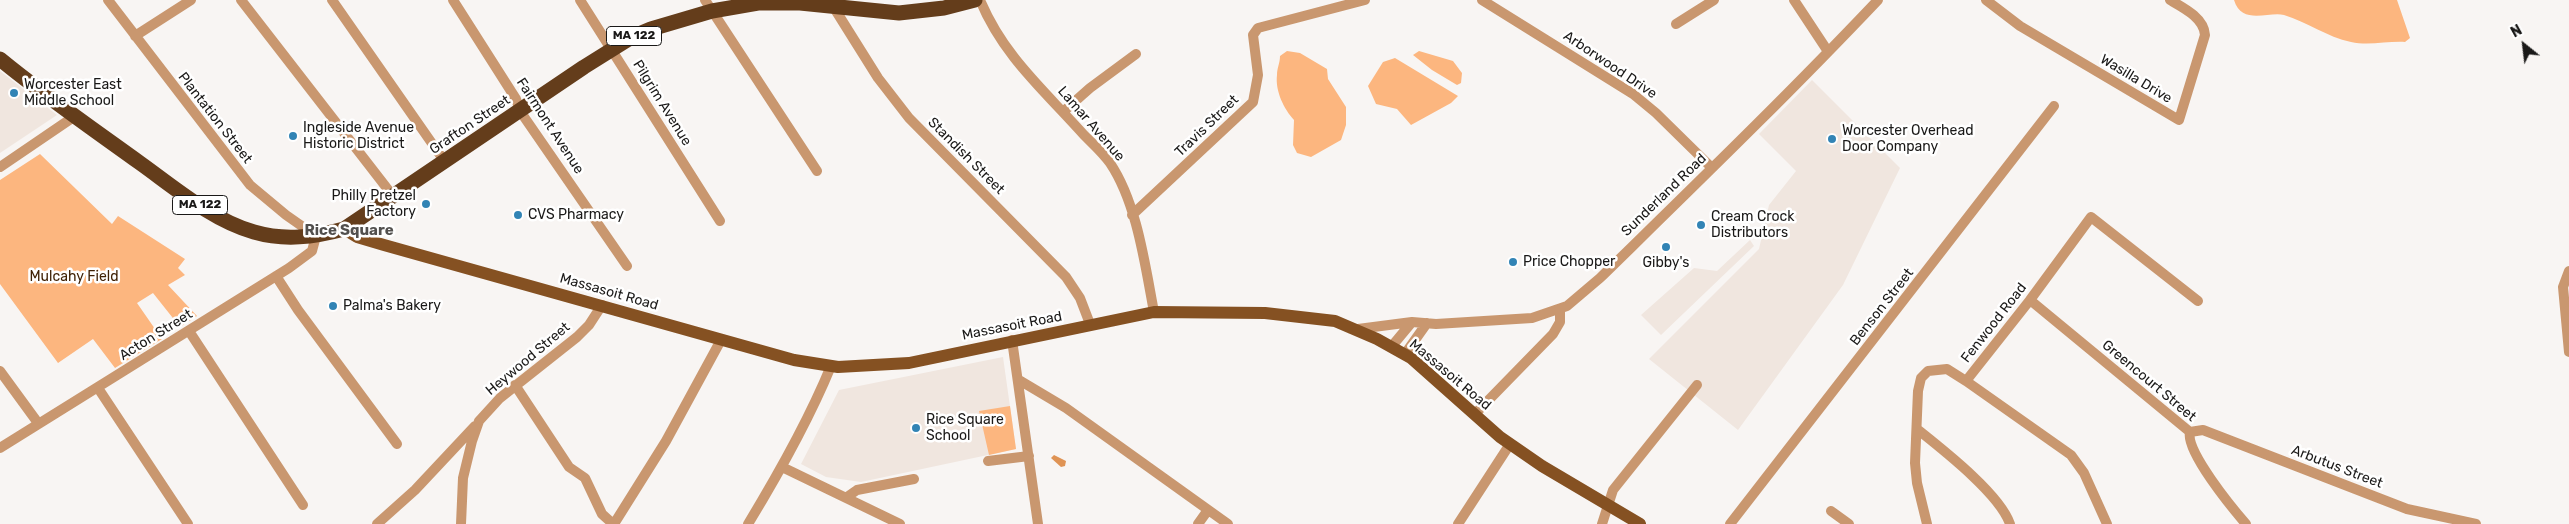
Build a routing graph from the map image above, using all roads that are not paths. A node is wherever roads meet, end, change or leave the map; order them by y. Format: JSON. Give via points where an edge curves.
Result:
{"nodes":[{"id":1,"x":108,"y":0,"type":"edge"},
{"id":2,"x":191,"y":0,"type":"edge"},
{"id":3,"x":241,"y":0,"type":"edge"},
{"id":4,"x":332,"y":0,"type":"edge"},
{"id":5,"x":452,"y":0,"type":"edge"},
{"id":6,"x":580,"y":0,"type":"edge"},
{"id":7,"x":975,"y":0,"type":"edge"},
{"id":8,"x":980,"y":0,"type":"edge"},
{"id":9,"x":1365,"y":0,"type":"edge"},
{"id":10,"x":1482,"y":0,"type":"edge"},
{"id":11,"x":1714,"y":0,"type":"edge"},
{"id":12,"x":1794,"y":0,"type":"edge"},
{"id":13,"x":1878,"y":0,"type":"edge"},
{"id":14,"x":1986,"y":0,"type":"edge"},
{"id":15,"x":2170,"y":0,"type":"edge"},
{"id":16,"x":831,"y":3,"type":"edge"},
{"id":17,"x":953,"y":3,"type":"edge"},
{"id":18,"x":709,"y":6,"type":"edge"},
{"id":19,"x":1676,"y":24,"type":"dead end"},
{"id":20,"x":135,"y":36,"type":"junction"},
{"id":21,"x":612,"y":49,"type":"junction"},
{"id":22,"x":1827,"y":50,"type":"junction"},
{"id":23,"x":1136,"y":54,"type":"dead end"},
{"id":24,"x":0,"y":59,"type":"edge"},
{"id":25,"x":2054,"y":106,"type":"dead end"},
{"id":26,"x":520,"y":111,"type":"junction"},
{"id":27,"x":1064,"y":112,"type":"junction"},
{"id":28,"x":75,"y":116,"type":"junction"},
{"id":29,"x":445,"y":162,"type":"junction"},
{"id":30,"x":0,"y":167,"type":"edge"},
{"id":31,"x":1712,"y":168,"type":"junction"},
{"id":32,"x":817,"y":171,"type":"dead end"},
{"id":33,"x":393,"y":196,"type":"junction"},
{"id":34,"x":1132,"y":215,"type":"junction"},
{"id":35,"x":720,"y":221,"type":"dead end"},
{"id":36,"x":344,"y":229,"type":"junction"},
{"id":37,"x":316,"y":236,"type":"junction"},
{"id":38,"x":627,"y":266,"type":"dead end"},
{"id":39,"x":2569,"y":272,"type":"edge"},
{"id":40,"x":276,"y":276,"type":"junction"},
{"id":41,"x":2030,"y":300,"type":"junction"},
{"id":42,"x":2198,"y":301,"type":"dead end"},
{"id":43,"x":602,"y":305,"type":"junction"},
{"id":44,"x":1560,"y":309,"type":"junction"},
{"id":45,"x":1154,"y":312,"type":"junction"},
{"id":46,"x":1412,"y":322,"type":"junction"},
{"id":47,"x":1426,"y":323,"type":"junction"},
{"id":48,"x":1090,"y":324,"type":"junction"},
{"id":49,"x":1358,"y":330,"type":"junction"},
{"id":50,"x":189,"y":331,"type":"junction"},
{"id":51,"x":721,"y":340,"type":"junction"},
{"id":52,"x":1012,"y":340,"type":"junction"},
{"id":53,"x":1392,"y":346,"type":"junction"},
{"id":54,"x":2569,"y":352,"type":"edge"},
{"id":55,"x":1405,"y":354,"type":"junction"},
{"id":56,"x":831,"y":366,"type":"junction"},
{"id":57,"x":0,"y":370,"type":"edge"},
{"id":58,"x":1019,"y":380,"type":"junction"},
{"id":59,"x":1966,"y":381,"type":"junction"},
{"id":60,"x":515,"y":385,"type":"junction"},
{"id":61,"x":1697,"y":385,"type":"dead end"},
{"id":62,"x":98,"y":388,"type":"junction"},
{"id":63,"x":1475,"y":414,"type":"junction"},
{"id":64,"x":479,"y":421,"type":"junction"},
{"id":65,"x":38,"y":423,"type":"junction"},
{"id":66,"x":1917,"y":429,"type":"junction"},
{"id":67,"x":2190,"y":432,"type":"junction"},
{"id":68,"x":397,"y":444,"type":"dead end"},
{"id":69,"x":1510,"y":444,"type":"junction"},
{"id":70,"x":0,"y":448,"type":"edge"},
{"id":71,"x":1029,"y":456,"type":"junction"},
{"id":72,"x":988,"y":462,"type":"dead end"},
{"id":73,"x":782,"y":467,"type":"junction"},
{"id":74,"x":914,"y":479,"type":"dead end"},
{"id":75,"x":847,"y":497,"type":"junction"},
{"id":76,"x":303,"y":505,"type":"dead end"},
{"id":77,"x":1608,"y":506,"type":"junction"},
{"id":78,"x":1208,"y":510,"type":"junction"},
{"id":79,"x":1831,"y":511,"type":"dead end"},
{"id":80,"x":188,"y":524,"type":"edge"},
{"id":81,"x":377,"y":524,"type":"edge"},
{"id":82,"x":461,"y":524,"type":"edge"},
{"id":83,"x":614,"y":524,"type":"edge"},
{"id":84,"x":748,"y":524,"type":"edge"},
{"id":85,"x":900,"y":524,"type":"edge"},
{"id":86,"x":1038,"y":524,"type":"edge"},
{"id":87,"x":1198,"y":524,"type":"edge"},
{"id":88,"x":1228,"y":524,"type":"edge"},
{"id":89,"x":1458,"y":524,"type":"edge"},
{"id":90,"x":1602,"y":524,"type":"edge"},
{"id":91,"x":1640,"y":524,"type":"edge"},
{"id":92,"x":1730,"y":524,"type":"edge"},
{"id":93,"x":1849,"y":524,"type":"edge"},
{"id":94,"x":1927,"y":524,"type":"edge"},
{"id":95,"x":2010,"y":524,"type":"edge"},
{"id":96,"x":2107,"y":524,"type":"edge"},
{"id":97,"x":2246,"y":524,"type":"edge"},
{"id":98,"x":2476,"y":524,"type":"edge"}],
"edges":[{"from":1,"to":20,"type":"street","name":"Plantation Street"},
{"from":2,"to":20,"type":"street"},
{"from":3,"to":33,"type":"street"},
{"from":4,"to":29,"type":"street"},
{"from":5,"to":26,"type":"street","name":"Fairmont Avenue","via":[[517,100]]},
{"from":6,"to":21,"type":"street","name":"Pilgrim Avenue"},
{"from":7,"to":17,"type":"highway","name":"Grafton Street","number":"MA 122"},
{"from":8,"to":27,"type":"street","name":"Lamar Avenue","via":[[1001,41]]},
{"from":9,"to":34,"type":"street","name":"Travis Street","via":[[1258,28],[1253,35],[1258,75],[1253,102]]},
{"from":10,"to":31,"type":"street","name":"Arborwood Drive","via":[[1633,94],[1656,112]]},
{"from":11,"to":19,"type":"street"},
{"from":12,"to":22,"type":"street"},
{"from":13,"to":22,"type":"street","name":"Sunderland Road"},
{"from":14,"to":15,"type":"street","name":"Wasilla Drive","via":[[2020,26],[2179,120],[2205,28]]},
{"from":16,"to":17,"type":"highway","name":"Grafton Street","number":"MA 122","via":[[899,13]]},
{"from":16,"to":18,"type":"highway","name":"Grafton Street","number":"MA 122"},
{"from":16,"to":48,"type":"street","name":"Standish Street","via":[[894,100],[1066,277],[1080,298]]},
{"from":18,"to":21,"type":"highway","name":"Grafton Street","number":"MA 122"},
{"from":18,"to":32,"type":"street"},
{"from":20,"to":37,"type":"street","name":"Plantation Street","via":[[250,185]]},
{"from":21,"to":26,"type":"highway","name":"Grafton Street","number":"MA 122"},
{"from":21,"to":35,"type":"street","name":"Pilgrim Avenue"},
{"from":22,"to":31,"type":"street","name":"Sunderland Road","via":[[1788,94]]},
{"from":23,"to":27,"type":"street"},
{"from":24,"to":28,"type":"highway","name":"Grafton Street","number":"MA 122"},
{"from":25,"to":92,"type":"street","name":"Benson Street"},
{"from":26,"to":29,"type":"highway","name":"Grafton Street","number":"MA 122"},
{"from":26,"to":38,"type":"street","name":"Fairmont Avenue"},
{"from":27,"to":34,"type":"street","name":"Lamar Avenue","via":[[1108,161],[1123,188]]},
{"from":28,"to":30,"type":"street"},
{"from":28,"to":37,"type":"highway","name":"Grafton Street","number":"MA 122","via":[[174,188],[227,221],[271,236]]},
{"from":29,"to":33,"type":"highway","name":"Grafton Street","number":"MA 122"},
{"from":31,"to":44,"type":"street","name":"Sunderland Road","via":[[1595,283]]},
{"from":33,"to":36,"type":"highway","name":"Grafton Street","number":"MA 122"},
{"from":34,"to":45,"type":"street","name":"Lamar Avenue"},
{"from":36,"to":37,"type":"highway","name":"Grafton Street","number":"MA 122"},
{"from":36,"to":43,"type":"main road","name":"Massasoit Road","via":[[384,245]]},
{"from":37,"to":40,"type":"street","name":"Acton Street","via":[[312,251]]},
{"from":39,"to":54,"type":"street","via":[[2563,287]]},
{"from":40,"to":50,"type":"street","name":"Acton Street"},
{"from":40,"to":68,"type":"street"},
{"from":41,"to":42,"type":"street","name":"Fenwood Road","via":[[2091,217]]},
{"from":41,"to":59,"type":"street","name":"Fenwood Road"},
{"from":41,"to":67,"type":"street","name":"Greencourt Street"},
{"from":43,"to":51,"type":"main road","name":"Massasoit Road"},
{"from":43,"to":60,"type":"street","name":"Heywood Street","via":[[577,337]]},
{"from":44,"to":47,"type":"street","name":"Sunderland Road","via":[[1546,315],[1518,319]]},
{"from":44,"to":63,"type":"street","via":[[1560,322],[1553,334]]},
{"from":45,"to":48,"type":"main road","name":"Massasoit Road"},
{"from":45,"to":49,"type":"main road","name":"Massasoit Road","via":[[1286,314],[1335,321]]},
{"from":46,"to":47,"type":"street","name":"Sunderland Road"},
{"from":46,"to":49,"type":"street","name":"Sunderland Road"},
{"from":46,"to":53,"type":"street"},
{"from":47,"to":55,"type":"street"},
{"from":48,"to":52,"type":"main road","name":"Massasoit Road"},
{"from":49,"to":53,"type":"main road","name":"Massasoit Road"},
{"from":50,"to":62,"type":"street","name":"Acton Street"},
{"from":50,"to":76,"type":"street"},
{"from":51,"to":56,"type":"main road","name":"Massasoit Road","via":[[768,354]]},
{"from":51,"to":83,"type":"street","via":[[666,441]]},
{"from":52,"to":56,"type":"main road","name":"Massasoit Road","via":[[909,363]]},
{"from":52,"to":58,"type":"street"},
{"from":53,"to":55,"type":"main road","name":"Massasoit Road"},
{"from":55,"to":63,"type":"main road","name":"Massasoit Road"},
{"from":56,"to":73,"type":"street","via":[[816,404]]},
{"from":57,"to":65,"type":"street"},
{"from":58,"to":71,"type":"street"},
{"from":58,"to":78,"type":"street","via":[[1066,408]]},
{"from":59,"to":66,"type":"street","name":"Fenwood Road","via":[[1947,369],[1923,373],[1918,391]]},
{"from":59,"to":96,"type":"street","via":[[2071,455],[2084,473]]},
{"from":60,"to":64,"type":"street","name":"Heywood Street"},
{"from":60,"to":83,"type":"street","via":[[570,468],[585,478],[602,514]]},
{"from":61,"to":77,"type":"street","via":[[1613,490]]},
{"from":62,"to":65,"type":"street","name":"Acton Street"},
{"from":62,"to":80,"type":"street"},
{"from":63,"to":69,"type":"main road","name":"Massasoit Road"},
{"from":64,"to":81,"type":"street","via":[[415,490]]},
{"from":64,"to":82,"type":"street","name":"Heywood Street","via":[[463,478]]},
{"from":65,"to":70,"type":"street","name":"Acton Street"},
{"from":66,"to":94,"type":"street","name":"Fenwood Road","via":[[1916,474]]},
{"from":66,"to":95,"type":"street","via":[[1992,497]]},
{"from":67,"to":97,"type":"street","name":"Greencourt Street","via":[[2189,440],[2199,459]]},
{"from":67,"to":98,"type":"street","name":"Arbutus Street","via":[[2203,430],[2407,508]]},
{"from":69,"to":77,"type":"main road","name":"Massasoit Road"},
{"from":69,"to":89,"type":"street"},
{"from":71,"to":72,"type":"street"},
{"from":71,"to":86,"type":"street"},
{"from":73,"to":75,"type":"street"},
{"from":73,"to":84,"type":"street"},
{"from":74,"to":75,"type":"street","via":[[856,490]]},
{"from":75,"to":85,"type":"street"},
{"from":77,"to":90,"type":"street"},
{"from":77,"to":91,"type":"main road","name":"Massasoit Road"},
{"from":78,"to":87,"type":"street"},
{"from":78,"to":88,"type":"street"},
{"from":79,"to":93,"type":"street"}]}
